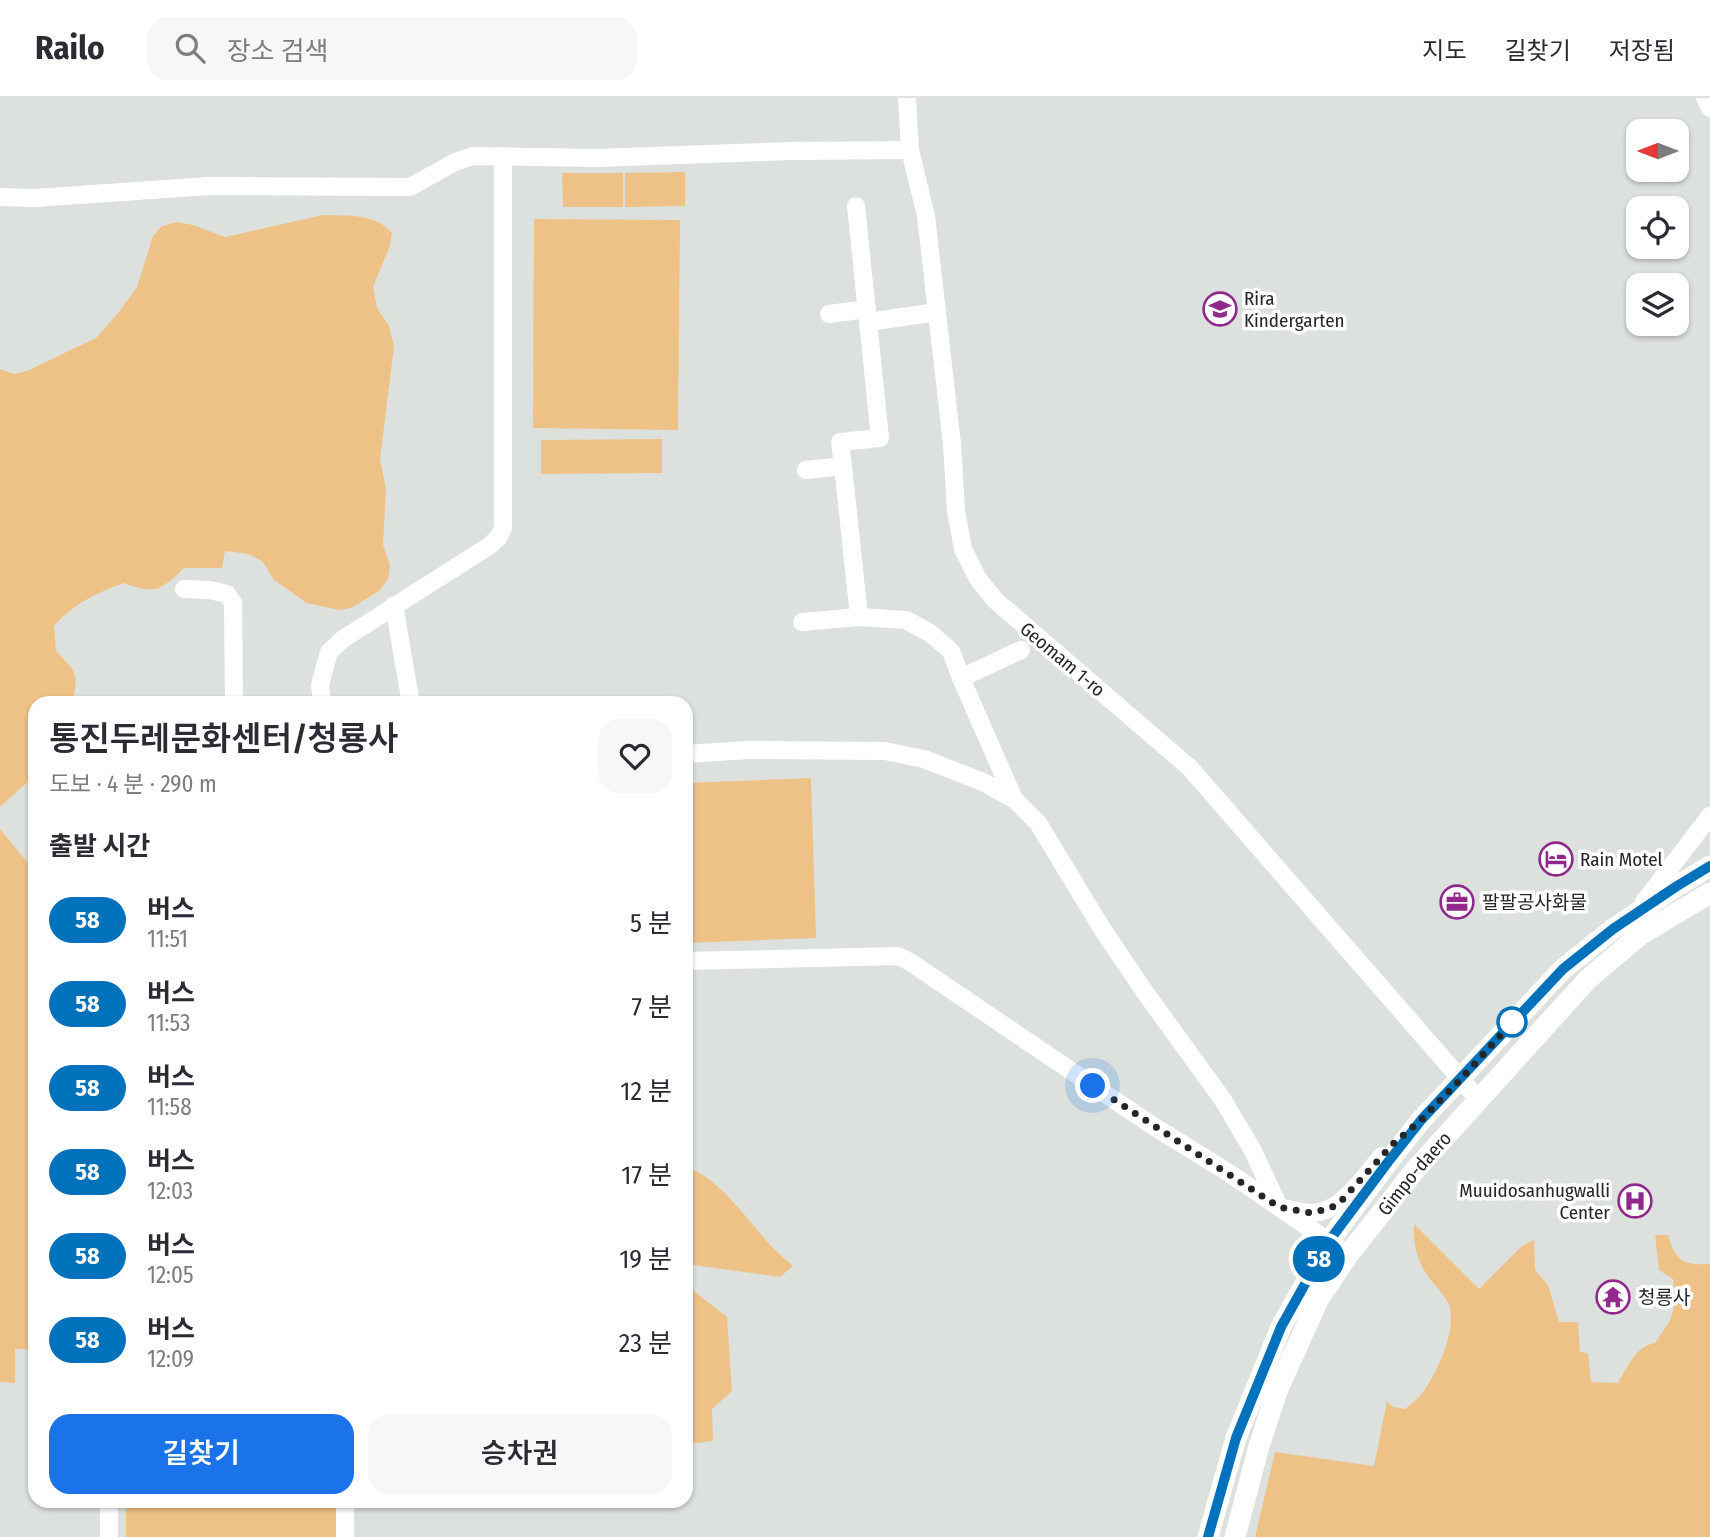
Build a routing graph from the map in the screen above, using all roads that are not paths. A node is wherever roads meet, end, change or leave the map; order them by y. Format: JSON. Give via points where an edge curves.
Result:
{"nodes":[{"id":1,"x":907,"y":98,"type":"edge"},
{"id":2,"x":1705,"y":98,"type":"edge"},
{"id":3,"x":1710,"y":108,"type":"edge"},
{"id":4,"x":910,"y":150,"type":"junction"},
{"id":5,"x":503,"y":156,"type":"junction"},
{"id":6,"x":0,"y":197,"type":"edge"},
{"id":7,"x":856,"y":206,"type":"dead end"},
{"id":8,"x":937,"y":312,"type":"junction"},
{"id":9,"x":829,"y":314,"type":"dead end"},
{"id":10,"x":867,"y":316,"type":"junction"},
{"id":11,"x":843,"y":466,"type":"junction"},
{"id":12,"x":806,"y":470,"type":"dead end"},
{"id":13,"x":184,"y":589,"type":"dead end"},
{"id":14,"x":394,"y":606,"type":"junction"},
{"id":15,"x":859,"y":617,"type":"junction"},
{"id":16,"x":802,"y":622,"type":"dead end"},
{"id":17,"x":1021,"y":650,"type":"dead end"},
{"id":18,"x":961,"y":678,"type":"junction"},
{"id":19,"x":234,"y":696,"type":"edge"},
{"id":20,"x":321,"y":696,"type":"edge"},
{"id":21,"x":410,"y":696,"type":"edge"},
{"id":22,"x":693,"y":754,"type":"edge"},
{"id":23,"x":1014,"y":799,"type":"junction"},
{"id":24,"x":1710,"y":816,"type":"edge"},
{"id":25,"x":1710,"y":866,"type":"edge"},
{"id":26,"x":1710,"y":893,"type":"edge"},
{"id":27,"x":1632,"y":917,"type":"junction"},
{"id":28,"x":693,"y":961,"type":"edge"},
{"id":29,"x":1460,"y":1080,"type":"junction"},
{"id":30,"x":1478,"y":1099,"type":"junction"},
{"id":31,"x":1422,"y":1119,"type":"junction"},
{"id":32,"x":1279,"y":1207,"type":"junction"},
{"id":33,"x":1329,"y":1241,"type":"junction"},
{"id":34,"x":1348,"y":1255,"type":"junction"},
{"id":35,"x":109,"y":1508,"type":"edge"},
{"id":36,"x":345,"y":1508,"type":"edge"},
{"id":37,"x":110,"y":1537,"type":"edge"},
{"id":38,"x":345,"y":1537,"type":"edge"},
{"id":39,"x":1208,"y":1537,"type":"edge"},
{"id":40,"x":1236,"y":1537,"type":"edge"}],
"edges":[{"from":1,"to":4,"type":"street","name":"Geomam 1-ro"},
{"from":2,"to":3,"type":"street"},
{"from":4,"to":5,"type":"street"},
{"from":4,"to":8,"type":"street","name":"Geomam 1-ro","via":[[926,216]]},
{"from":5,"to":6,"type":"street","via":[[473,156],[410,187],[258,185]]},
{"from":5,"to":14,"type":"street","via":[[503,528],[489,546]]},
{"from":7,"to":10,"type":"street"},
{"from":8,"to":10,"type":"street"},
{"from":8,"to":29,"type":"street","name":"Geomam 1-ro","via":[[956,511],[964,548],[978,579],[1034,636],[1190,768]]},
{"from":9,"to":10,"type":"street"},
{"from":10,"to":11,"type":"street","via":[[880,438],[841,442]]},
{"from":11,"to":12,"type":"street"},
{"from":11,"to":15,"type":"street"},
{"from":13,"to":19,"type":"street","via":[[227,594],[233,603]]},
{"from":14,"to":20,"type":"street","via":[[329,652]]},
{"from":14,"to":21,"type":"street"},
{"from":15,"to":16,"type":"street"},
{"from":15,"to":18,"type":"street","via":[[906,620],[930,633],[951,651]]},
{"from":17,"to":18,"type":"street"},
{"from":18,"to":23,"type":"street"},
{"from":22,"to":23,"type":"street","via":[[885,751],[924,759]]},
{"from":23,"to":32,"type":"street","via":[[1038,823],[1144,992],[1223,1100]]},
{"from":24,"to":27,"type":"street"},
{"from":25,"to":27,"type":"main road","name":"Gimpo-daero"},
{"from":26,"to":30,"type":"main road","name":"Gimpo-daero","via":[[1640,935],[1588,979]]},
{"from":27,"to":29,"type":"main road","name":"Gimpo-daero","via":[[1563,969]]},
{"from":28,"to":32,"type":"street","via":[[898,956]]},
{"from":29,"to":30,"type":"street","name":"Geomam 1-ro"},
{"from":29,"to":31,"type":"main road","name":"Gimpo-daero"},
{"from":30,"to":34,"type":"main road","name":"Gimpo-daero"},
{"from":31,"to":32,"type":"street","via":[[1331,1208],[1311,1213]]},
{"from":31,"to":33,"type":"main road","name":"Gimpo-daero"},
{"from":32,"to":33,"type":"street"},
{"from":33,"to":34,"type":"street"},
{"from":33,"to":39,"type":"main road","name":"Gimpo-daero","via":[[1281,1327],[1260,1378],[1236,1438]]},
{"from":34,"to":40,"type":"main road","name":"Gimpo-daero","via":[[1318,1300],[1277,1391]]},
{"from":35,"to":37,"type":"street"},
{"from":36,"to":38,"type":"street"}]}
